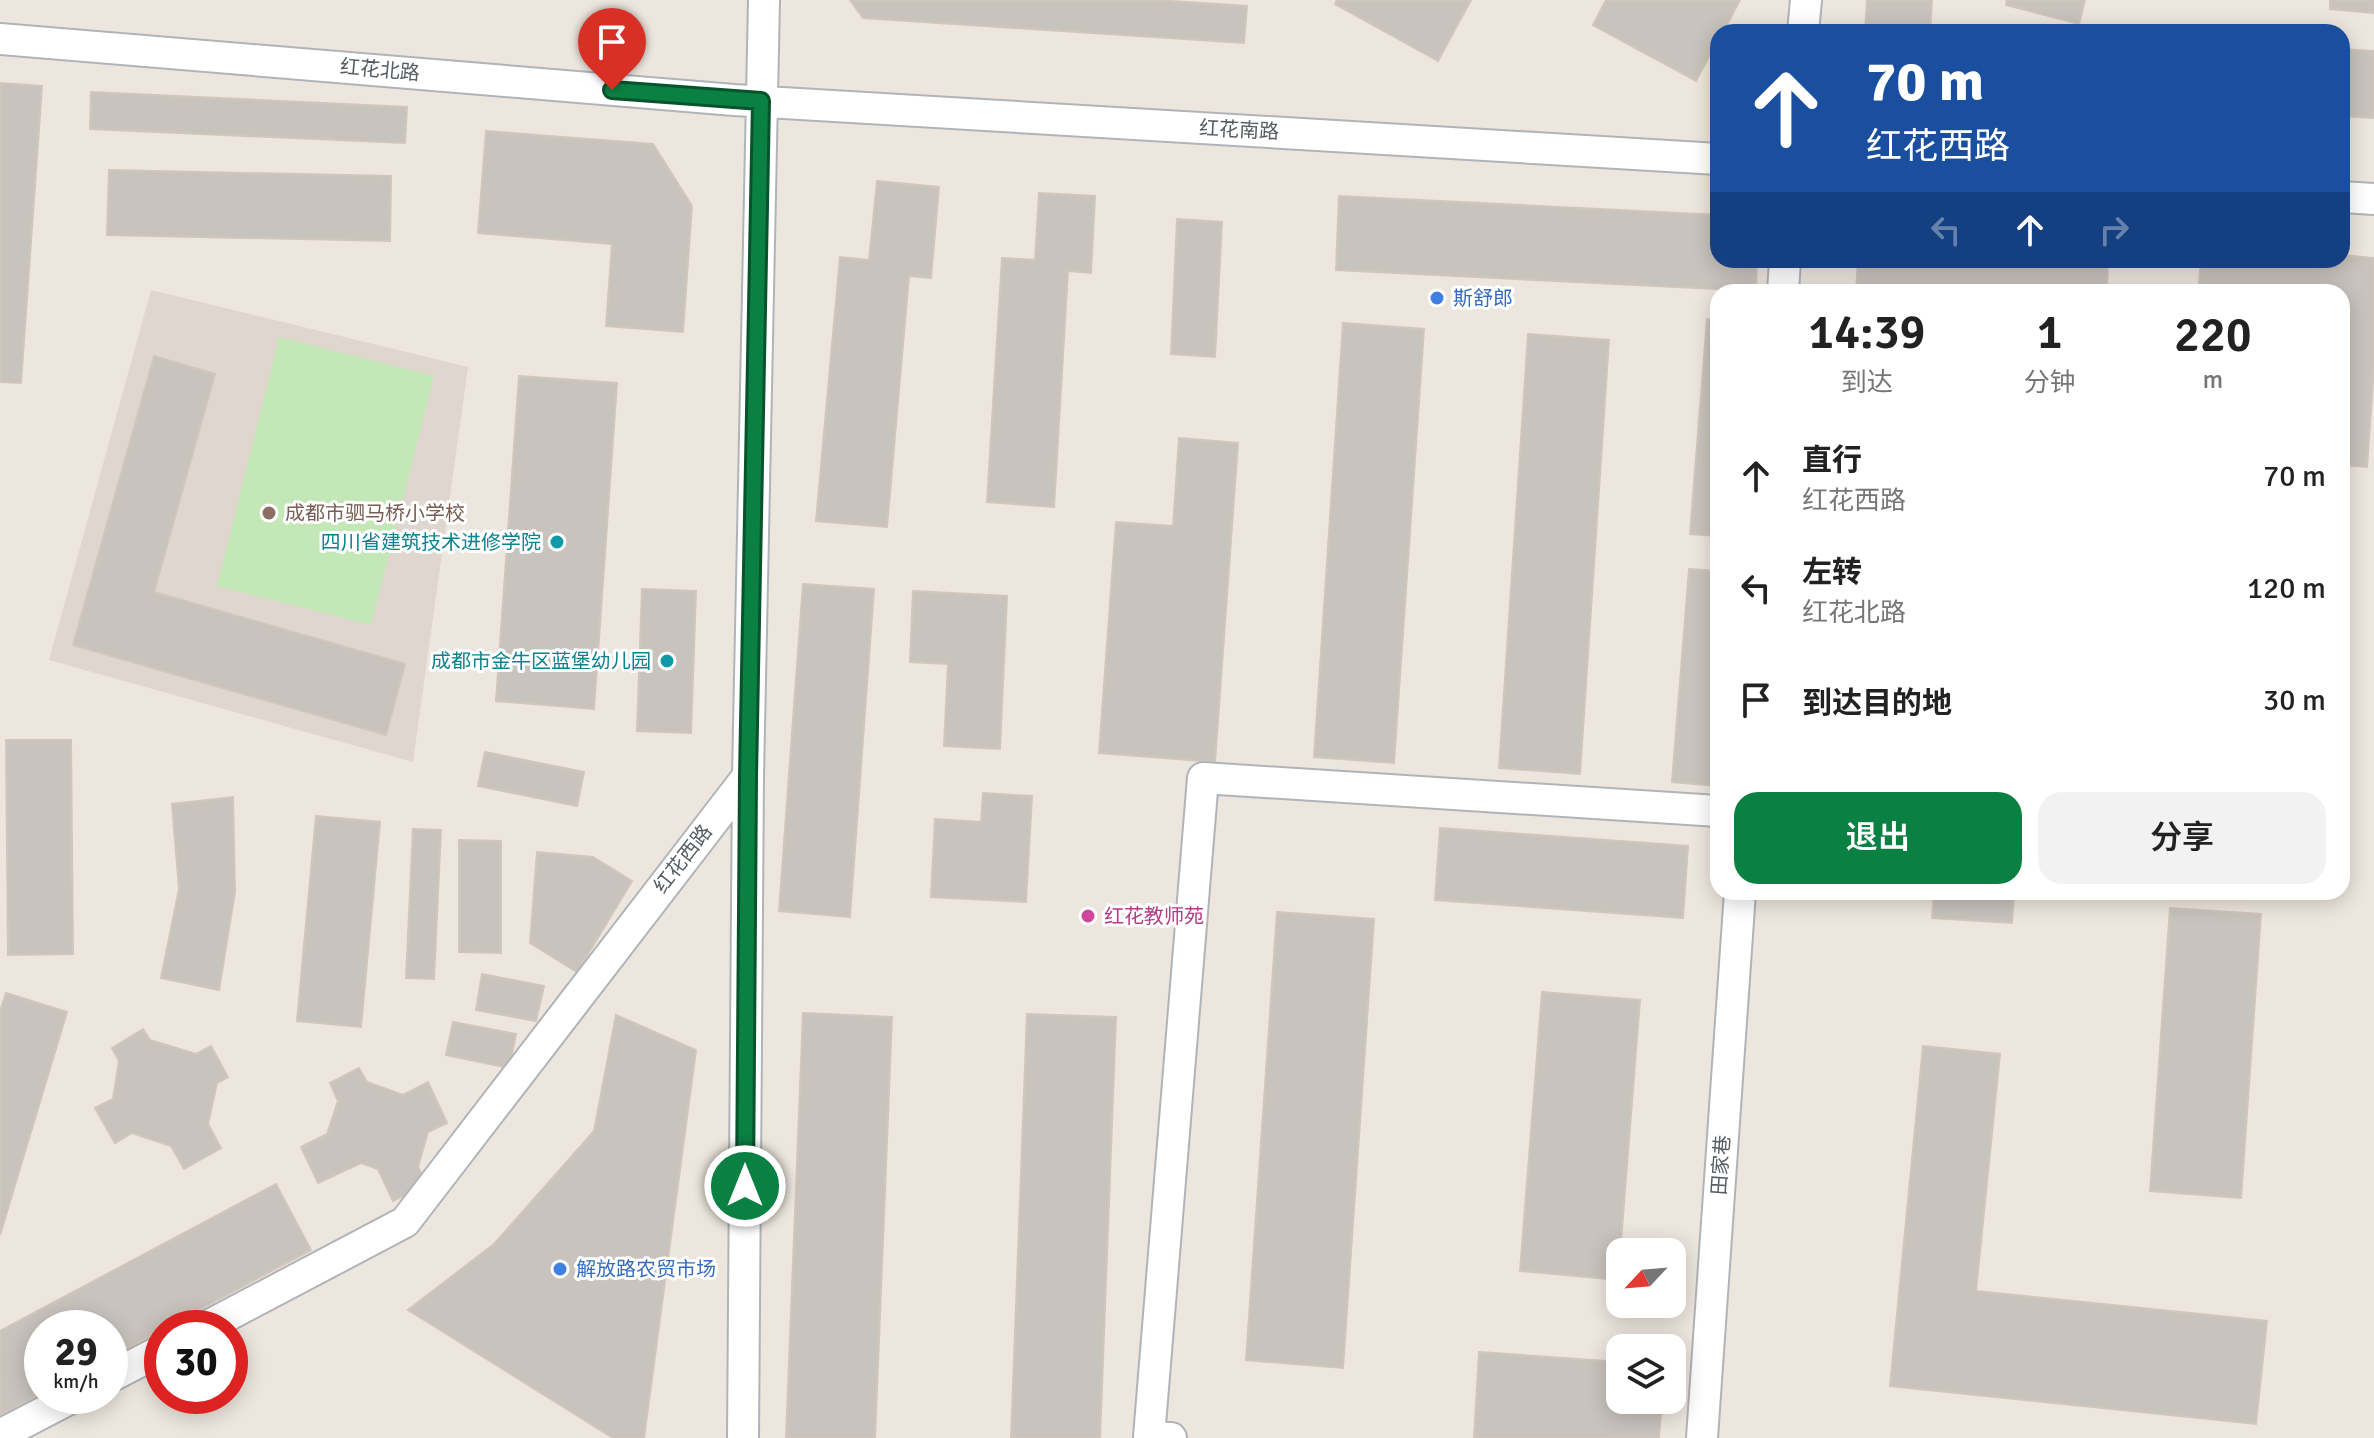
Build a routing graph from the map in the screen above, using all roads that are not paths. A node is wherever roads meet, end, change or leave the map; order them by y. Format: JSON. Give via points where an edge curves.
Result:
{"nodes":[{"id":1,"x":764,"y":0,"type":"edge"},
{"id":2,"x":1806,"y":0,"type":"edge"},
{"id":3,"x":1804,"y":24,"type":"edge"},
{"id":4,"x":0,"y":39,"type":"edge"},
{"id":5,"x":761,"y":101,"type":"junction"},
{"id":6,"x":1710,"y":159,"type":"edge"},
{"id":7,"x":2350,"y":198,"type":"edge"},
{"id":8,"x":2374,"y":199,"type":"edge"},
{"id":9,"x":748,"y":776,"type":"junction"},
{"id":10,"x":1710,"y":810,"type":"edge"},
{"id":11,"x":1739,"y":900,"type":"edge"},
{"id":12,"x":238,"y":1310,"type":"edge"},
{"id":13,"x":40,"y":1414,"type":"edge"},
{"id":14,"x":0,"y":1435,"type":"edge"},
{"id":15,"x":743,"y":1438,"type":"edge"},
{"id":16,"x":1171,"y":1438,"type":"edge"},
{"id":17,"x":1702,"y":1438,"type":"edge"}],
"edges":[{"from":1,"to":5,"type":"street"},
{"from":2,"to":3,"type":"street"},
{"from":4,"to":5,"type":"street","name":"红花北路"},
{"from":5,"to":6,"type":"street","name":"红花南路"},
{"from":5,"to":9,"type":"street"},
{"from":7,"to":8,"type":"street"},
{"from":9,"to":12,"type":"street","name":"红花西路","via":[[405,1222]]},
{"from":9,"to":15,"type":"street"},
{"from":10,"to":16,"type":"street","via":[[1203,778],[1149,1437]]},
{"from":11,"to":17,"type":"street","name":"田家巷"},
{"from":13,"to":14,"type":"street"}]}
